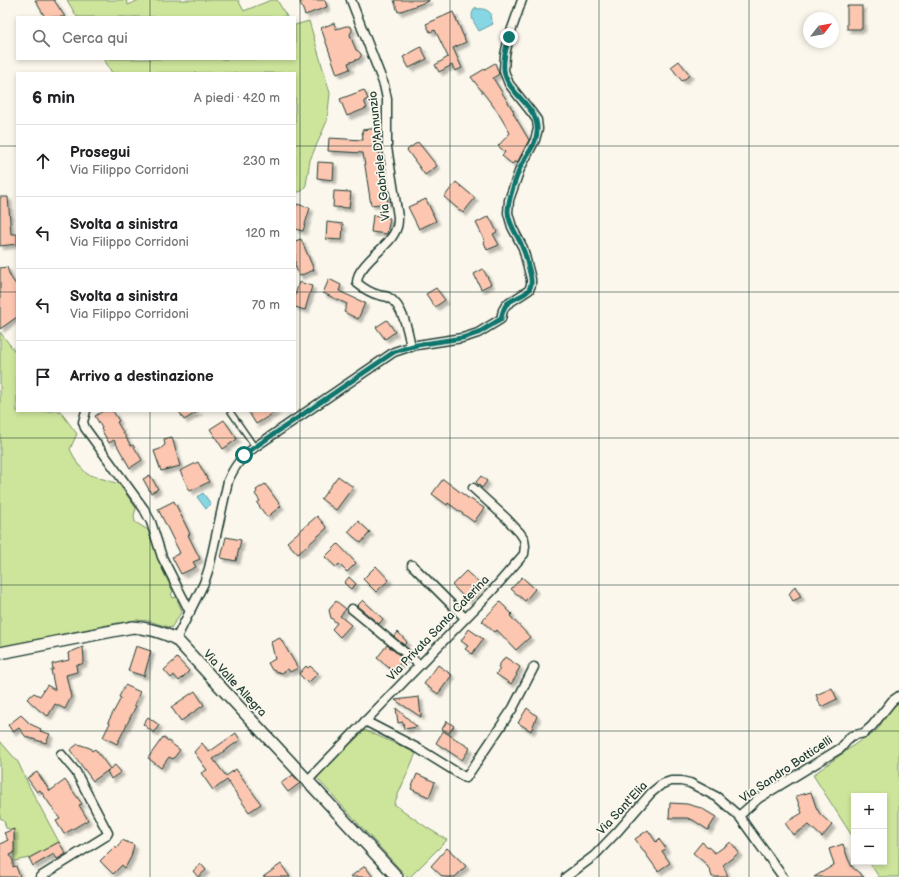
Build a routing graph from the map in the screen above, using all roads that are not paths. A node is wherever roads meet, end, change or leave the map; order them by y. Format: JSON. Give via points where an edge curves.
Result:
{"nodes":[{"id":1,"x":351,"y":0,"type":"edge"},
{"id":2,"x":522,"y":0,"type":"edge"},
{"id":3,"x":411,"y":347,"type":"junction"},
{"id":4,"x":86,"y":412,"type":"edge"},
{"id":5,"x":231,"y":412,"type":"edge"},
{"id":6,"x":255,"y":447,"type":"junction"},
{"id":7,"x":473,"y":488,"type":"dead end"},
{"id":8,"x":412,"y":565,"type":"dead end"},
{"id":9,"x":352,"y":609,"type":"dead end"},
{"id":10,"x":190,"y":612,"type":"junction"},
{"id":11,"x":465,"y":618,"type":"junction"},
{"id":12,"x":176,"y":639,"type":"junction"},
{"id":13,"x":0,"y":653,"type":"edge"},
{"id":14,"x":420,"y":665,"type":"junction"},
{"id":15,"x":534,"y":667,"type":"dead end"},
{"id":16,"x":899,"y":696,"type":"edge"},
{"id":17,"x":365,"y":721,"type":"junction"},
{"id":18,"x":61,"y":754,"type":"dead end"},
{"id":19,"x":308,"y":780,"type":"junction"},
{"id":20,"x":739,"y":816,"type":"junction"},
{"id":21,"x":40,"y":877,"type":"edge"},
{"id":22,"x":397,"y":877,"type":"edge"},
{"id":23,"x":566,"y":877,"type":"edge"},
{"id":24,"x":783,"y":877,"type":"edge"}],
"edges":[{"from":1,"to":3,"type":"street","name":"Via Gabriele D'Annunzio","via":[[384,84],[387,98],[387,147],[398,217],[392,236],[368,261],[359,274],[357,283],[371,292],[388,297],[398,306]]},
{"from":2,"to":3,"type":"street","via":[[504,55],[504,71],[509,84],[537,120],[538,129],[520,168],[509,200],[508,213],[523,248],[531,285],[529,290],[506,305],[501,319],[478,333]]},
{"from":3,"to":6,"type":"street","via":[[386,357]]},
{"from":4,"to":10,"type":"street","via":[[83,422],[85,428],[144,509],[162,557]]},
{"from":5,"to":6,"type":"lane"},
{"from":6,"to":10,"type":"street","via":[[244,455],[228,481],[209,568]]},
{"from":7,"to":11,"type":"street","name":"Via Privata Santa Caterina","via":[[520,533],[525,546],[524,554]]},
{"from":8,"to":11,"type":"street"},
{"from":9,"to":14,"type":"street"},
{"from":10,"to":12,"type":"street"},
{"from":11,"to":14,"type":"street","name":"Via Privata Santa Caterina"},
{"from":12,"to":13,"type":"main road","name":"Via Valle Allegra","via":[[149,628],[133,627]]},
{"from":12,"to":19,"type":"main road","name":"Via Valle Allegra"},
{"from":14,"to":17,"type":"street","name":"Via Privata Santa Caterina"},
{"from":15,"to":17,"type":"street","via":[[513,708],[466,778],[419,749]]},
{"from":16,"to":20,"type":"street","name":"Via Sandro Botticelli","via":[[864,733],[851,736],[841,748],[759,798]]},
{"from":17,"to":19,"type":"street","name":"Via Privata Santa Caterina"},
{"from":18,"to":21,"type":"street","via":[[76,772],[108,832],[106,836]]},
{"from":19,"to":22,"type":"main road","name":"Via Valle Allegra"},
{"from":20,"to":23,"type":"street","name":"Via Sant'Elia","via":[[717,797],[690,782],[671,781],[662,784],[594,856]]},
{"from":20,"to":24,"type":"street","name":"Via Sant'Elia"}]}
